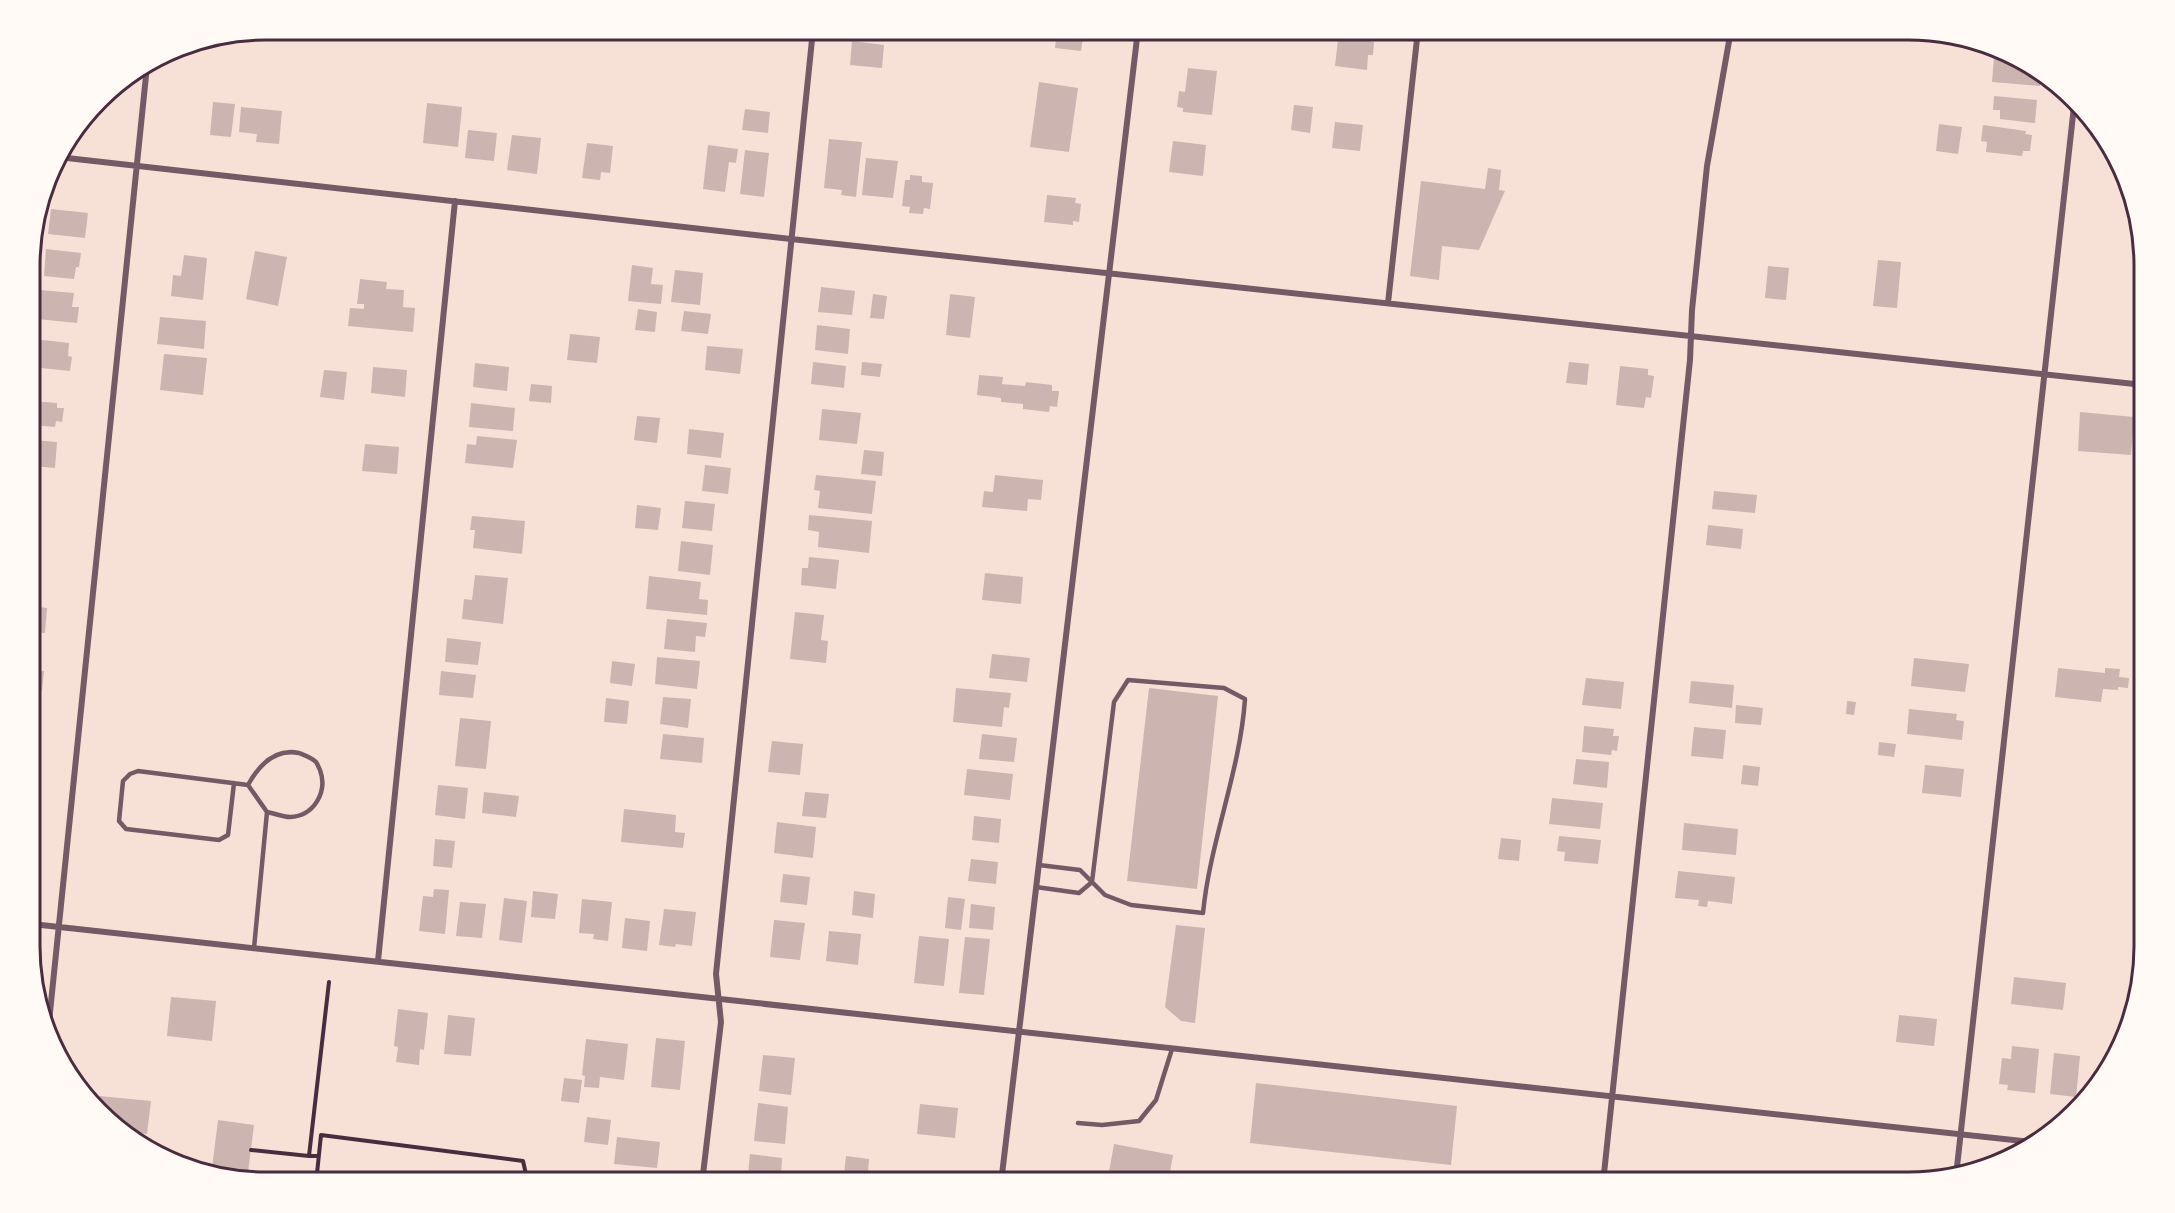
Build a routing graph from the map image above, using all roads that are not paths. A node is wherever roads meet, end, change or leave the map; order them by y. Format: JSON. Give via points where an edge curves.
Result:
{"nodes":[{"id":1,"x":812,"y":40,"type":"edge"},
{"id":2,"x":1137,"y":40,"type":"edge"},
{"id":3,"x":1417,"y":40,"type":"edge"},
{"id":4,"x":1729,"y":40,"type":"edge"},
{"id":5,"x":146,"y":76,"type":"edge"},
{"id":6,"x":2073,"y":113,"type":"edge"},
{"id":7,"x":69,"y":158,"type":"edge"},
{"id":8,"x":137,"y":166,"type":"junction"},
{"id":9,"x":455,"y":201,"type":"junction"},
{"id":10,"x":791,"y":239,"type":"junction"},
{"id":11,"x":1110,"y":273,"type":"junction"},
{"id":12,"x":1388,"y":303,"type":"junction"},
{"id":13,"x":1691,"y":335,"type":"junction"},
{"id":14,"x":2044,"y":374,"type":"junction"},
{"id":15,"x":2134,"y":384,"type":"edge"},
{"id":16,"x":234,"y":783,"type":"junction"},
{"id":17,"x":248,"y":785,"type":"junction"},
{"id":18,"x":267,"y":812,"type":"junction"},
{"id":19,"x":1039,"y":865,"type":"junction"},
{"id":20,"x":1092,"y":882,"type":"junction"},
{"id":21,"x":1036,"y":887,"type":"junction"},
{"id":22,"x":40,"y":925,"type":"edge"},
{"id":23,"x":58,"y":927,"type":"junction"},
{"id":24,"x":254,"y":948,"type":"junction"},
{"id":25,"x":378,"y":961,"type":"junction"},
{"id":26,"x":719,"y":999,"type":"junction"},
{"id":27,"x":50,"y":1011,"type":"edge"},
{"id":28,"x":1019,"y":1032,"type":"junction"},
{"id":29,"x":1172,"y":1049,"type":"junction"},
{"id":30,"x":1612,"y":1097,"type":"junction"},
{"id":31,"x":1078,"y":1124,"type":"dead end"},
{"id":32,"x":1960,"y":1134,"type":"junction"},
{"id":33,"x":2023,"y":1141,"type":"edge"},
{"id":34,"x":1957,"y":1167,"type":"edge"},
{"id":35,"x":703,"y":1172,"type":"edge"},
{"id":36,"x":1002,"y":1172,"type":"edge"},
{"id":37,"x":1604,"y":1172,"type":"edge"}],
"edges":[{"from":1,"to":10,"type":"street"},
{"from":2,"to":11,"type":"street"},
{"from":3,"to":12,"type":"street"},
{"from":4,"to":13,"type":"street","via":[[1707,166]]},
{"from":5,"to":8,"type":"street"},
{"from":6,"to":14,"type":"street"},
{"from":7,"to":8,"type":"street"},
{"from":8,"to":9,"type":"street"},
{"from":8,"to":23,"type":"street"},
{"from":9,"to":10,"type":"street"},
{"from":9,"to":25,"type":"street"},
{"from":10,"to":11,"type":"street"},
{"from":10,"to":26,"type":"street","via":[[716,974]]},
{"from":11,"to":12,"type":"street"},
{"from":11,"to":19,"type":"street"},
{"from":12,"to":13,"type":"street"},
{"from":13,"to":14,"type":"street"},
{"from":13,"to":30,"type":"street"},
{"from":14,"to":15,"type":"street"},
{"from":14,"to":32,"type":"street"},
{"from":16,"to":16,"type":"lane","via":[[138,771],[123,781],[119,821],[126,829],[219,840],[228,835]]},
{"from":16,"to":17,"type":"lane"},
{"from":17,"to":18,"type":"lane"},
{"from":17,"to":18,"type":"lane","via":[[255,772],[276,754],[290,751],[317,762],[323,779],[320,799],[309,811],[289,817]]},
{"from":18,"to":24,"type":"lane"},
{"from":19,"to":20,"type":"lane","via":[[1080,870]]},
{"from":19,"to":21,"type":"street"},
{"from":20,"to":20,"type":"lane","via":[[1114,702],[1128,680],[1224,688],[1245,699],[1243,728],[1206,882],[1203,913],[1131,905],[1105,895]]},
{"from":20,"to":21,"type":"lane","via":[[1079,893]]},
{"from":21,"to":28,"type":"street"},
{"from":22,"to":23,"type":"street"},
{"from":23,"to":24,"type":"street"},
{"from":23,"to":27,"type":"street"},
{"from":24,"to":25,"type":"street"},
{"from":25,"to":26,"type":"street"},
{"from":26,"to":28,"type":"street"},
{"from":26,"to":35,"type":"street","via":[[721,1022]]},
{"from":28,"to":29,"type":"street"},
{"from":28,"to":36,"type":"street"},
{"from":29,"to":30,"type":"street"},
{"from":29,"to":31,"type":"lane","via":[[1156,1100],[1139,1121]]},
{"from":30,"to":32,"type":"street"},
{"from":30,"to":37,"type":"street"},
{"from":32,"to":33,"type":"street"},
{"from":32,"to":34,"type":"street"}]}
